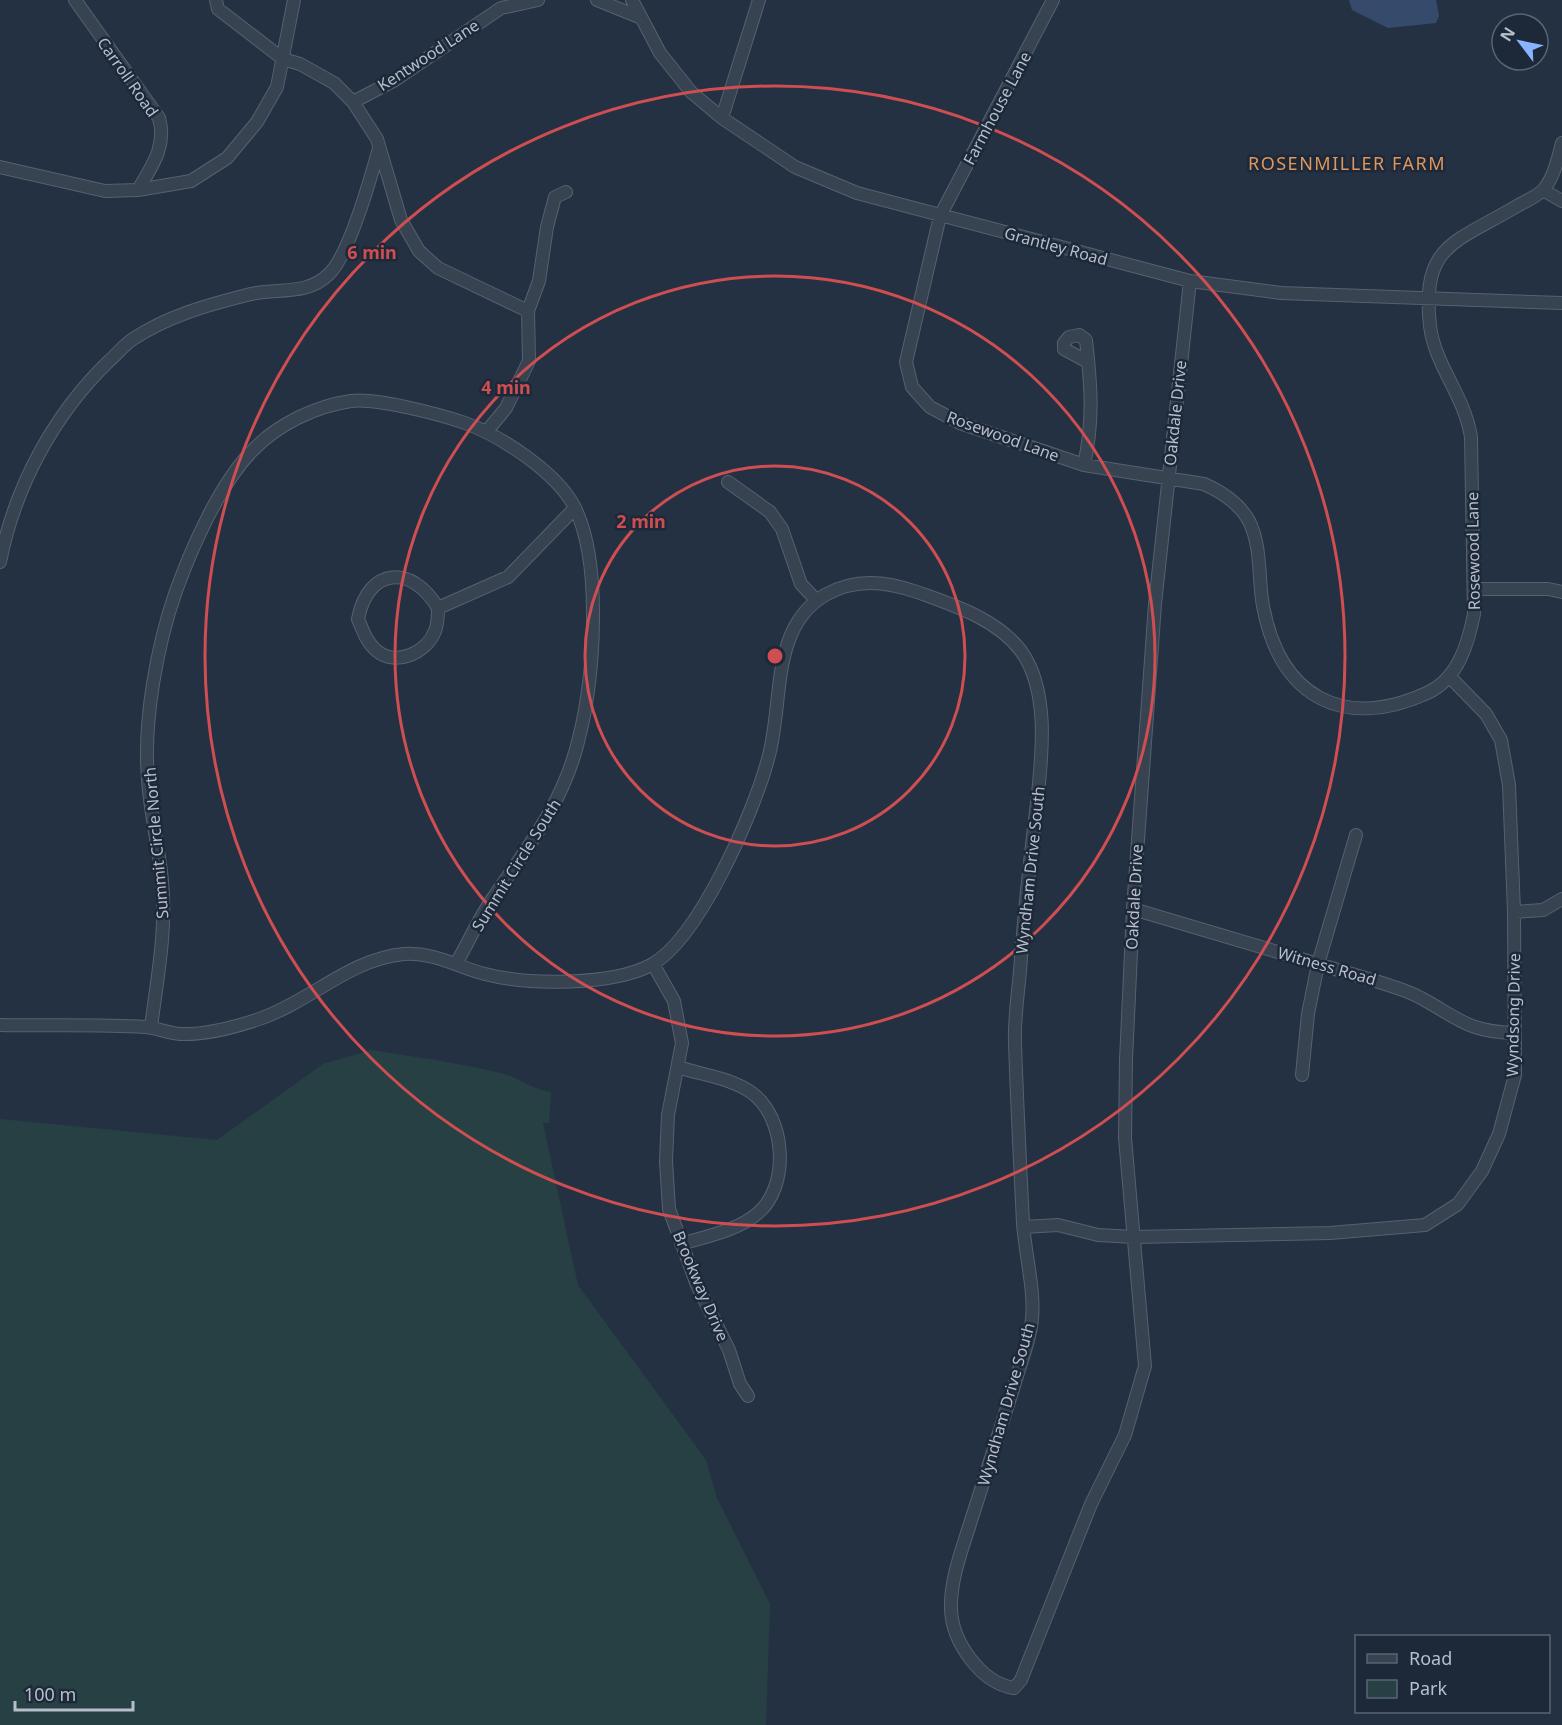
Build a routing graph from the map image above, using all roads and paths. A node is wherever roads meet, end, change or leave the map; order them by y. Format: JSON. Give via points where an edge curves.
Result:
{"nodes":[{"id":1,"x":75,"y":0,"type":"edge"},
{"id":2,"x":216,"y":0,"type":"edge"},
{"id":3,"x":294,"y":0,"type":"edge"},
{"id":4,"x":538,"y":0,"type":"edge"},
{"id":5,"x":597,"y":0,"type":"edge"},
{"id":6,"x":632,"y":0,"type":"edge"},
{"id":7,"x":759,"y":0,"type":"edge"},
{"id":8,"x":1053,"y":0,"type":"edge"},
{"id":9,"x":639,"y":17,"type":"junction"},
{"id":10,"x":283,"y":59,"type":"junction"},
{"id":11,"x":353,"y":102,"type":"junction"},
{"id":12,"x":722,"y":118,"type":"junction"},
{"id":13,"x":1562,"y":143,"type":"edge"},
{"id":14,"x":379,"y":148,"type":"junction"},
{"id":15,"x":0,"y":167,"type":"edge"},
{"id":16,"x":138,"y":190,"type":"junction"},
{"id":17,"x":1543,"y":190,"type":"junction"},
{"id":18,"x":566,"y":192,"type":"dead end"},
{"id":19,"x":1562,"y":201,"type":"edge"},
{"id":20,"x":940,"y":216,"type":"junction"},
{"id":21,"x":1190,"y":281,"type":"junction"},
{"id":22,"x":1430,"y":299,"type":"junction"},
{"id":23,"x":1562,"y":303,"type":"edge"},
{"id":24,"x":528,"y":311,"type":"junction"},
{"id":25,"x":1088,"y":362,"type":"dead end"},
{"id":26,"x":440,"y":414,"type":"joint"},
{"id":27,"x":488,"y":431,"type":"junction"},
{"id":28,"x":1084,"y":465,"type":"junction"},
{"id":29,"x":1168,"y":478,"type":"junction"},
{"id":30,"x":728,"y":482,"type":"dead end"},
{"id":31,"x":575,"y":508,"type":"junction"},
{"id":32,"x":0,"y":562,"type":"edge"},
{"id":33,"x":1474,"y":589,"type":"junction"},
{"id":34,"x":1562,"y":592,"type":"edge"},
{"id":35,"x":816,"y":600,"type":"junction"},
{"id":36,"x":438,"y":608,"type":"junction"},
{"id":37,"x":1450,"y":677,"type":"junction"},
{"id":38,"x":1356,"y":835,"type":"dead end"},
{"id":39,"x":1562,"y":899,"type":"edge"},
{"id":40,"x":1133,"y":909,"type":"junction"},
{"id":41,"x":1514,"y":912,"type":"junction"},
{"id":42,"x":457,"y":962,"type":"junction"},
{"id":43,"x":653,"y":964,"type":"junction"},
{"id":44,"x":1318,"y":964,"type":"junction"},
{"id":45,"x":0,"y":1025,"type":"edge"},
{"id":46,"x":151,"y":1027,"type":"junction"},
{"id":47,"x":1514,"y":1033,"type":"junction"},
{"id":48,"x":678,"y":1067,"type":"junction"},
{"id":49,"x":1302,"y":1075,"type":"dead end"},
{"id":50,"x":1024,"y":1227,"type":"junction"},
{"id":51,"x":1134,"y":1237,"type":"junction"},
{"id":52,"x":681,"y":1244,"type":"junction"},
{"id":53,"x":748,"y":1396,"type":"dead end"},
{"id":54,"x":1091,"y":1504,"type":"joint"}],
"edges":[{"from":1,"to":16,"type":"street","name":"Carroll Road","via":[[159,118],[163,132],[159,154]]},
{"from":2,"to":10,"type":"street","via":[[218,9]]},
{"from":3,"to":10,"type":"street"},
{"from":4,"to":11,"type":"street","name":"Kentwood Lane","via":[[501,8],[395,80]]},
{"from":5,"to":9,"type":"street"},
{"from":6,"to":9,"type":"street","name":"Grantley Road"},
{"from":7,"to":12,"type":"street"},
{"from":8,"to":20,"type":"street","name":"Farmhouse Lane"},
{"from":9,"to":12,"type":"street","name":"Grantley Road","via":[[673,71]]},
{"from":10,"to":11,"type":"street","via":[[334,83]]},
{"from":10,"to":16,"type":"street","via":[[278,87],[257,122],[227,158],[191,182]]},
{"from":11,"to":14,"type":"street"},
{"from":12,"to":20,"type":"street","name":"Grantley Road","via":[[815,177]]},
{"from":13,"to":17,"type":"street"},
{"from":14,"to":24,"type":"street","via":[[401,220],[419,251],[438,268]]},
{"from":14,"to":32,"type":"street","via":[[346,244],[329,274],[307,288],[250,294],[175,315],[131,340],[86,384],[54,426],[27,477]]},
{"from":15,"to":16,"type":"street","via":[[105,191]]},
{"from":17,"to":19,"type":"street"},
{"from":17,"to":22,"type":"street","name":"Rosewood Lane","via":[[1445,249],[1432,268]]},
{"from":18,"to":24,"type":"street","via":[[555,197],[539,281]]},
{"from":20,"to":21,"type":"street","name":"Grantley Road"},
{"from":20,"to":28,"type":"street","name":"Rosewood Lane","via":[[906,362],[912,387],[930,407],[960,423]]},
{"from":21,"to":22,"type":"street","name":"Grantley Road","via":[[1281,293]]},
{"from":21,"to":29,"type":"street","name":"Oakdale Drive"},
{"from":22,"to":23,"type":"street","name":"Grantley Road"},
{"from":22,"to":33,"type":"street","name":"Rosewood Lane","via":[[1433,340],[1467,416],[1471,437]]},
{"from":24,"to":27,"type":"street","via":[[529,362],[506,408]]},
{"from":25,"to":28,"type":"street","via":[[1091,431]]},
{"from":26,"to":27,"type":"street","name":"Summit Circle South"},
{"from":26,"to":46,"type":"street","name":"Summit Circle North","via":[[354,400],[288,423],[254,449],[228,483],[199,537],[176,592],[161,646],[150,711],[147,777],[162,881],[163,929]]},
{"from":27,"to":31,"type":"street","name":"Summit Circle South","via":[[558,482]]},
{"from":28,"to":29,"type":"street","name":"Rosewood Lane"},
{"from":29,"to":37,"type":"street","name":"Rosewood Lane","via":[[1204,484],[1221,492],[1248,520],[1256,537],[1263,604],[1272,642],[1285,667],[1305,688],[1350,708],[1377,710],[1432,691]]},
{"from":29,"to":40,"type":"street","name":"Oakdale Drive"},
{"from":30,"to":35,"type":"street","via":[[770,512],[782,529],[801,584]]},
{"from":31,"to":36,"type":"street","via":[[508,577]]},
{"from":31,"to":42,"type":"street","name":"Summit Circle South","via":[[587,539],[592,651],[579,741],[565,785],[541,830],[491,901]]},
{"from":33,"to":34,"type":"street"},
{"from":33,"to":37,"type":"street","name":"Rosewood Lane","via":[[1469,641]]},
{"from":35,"to":43,"type":"street","name":"Wyndham Drive South","via":[[794,627],[785,653],[771,753],[740,839],[679,940]]},
{"from":35,"to":50,"type":"street","name":"Wyndham Drive South","via":[[844,584],[875,582],[911,590],[1000,629],[1023,653],[1036,684],[1041,725],[1039,785],[1027,877],[1015,1033]]},
{"from":36,"to":36,"type":"street","via":[[416,581],[398,576],[372,588],[364,597],[358,620],[369,643],[379,653],[402,657],[427,646],[435,632]]},
{"from":37,"to":41,"type":"street","name":"Wyndsong Drive","via":[[1486,714],[1501,740],[1509,785]]},
{"from":38,"to":44,"type":"street"},
{"from":39,"to":41,"type":"street","via":[[1543,910]]},
{"from":40,"to":44,"type":"street","name":"Witness Road"},
{"from":40,"to":51,"type":"street","name":"Oakdale Drive","via":[[1125,1138]]},
{"from":41,"to":47,"type":"street","name":"Wyndsong Drive"},
{"from":42,"to":43,"type":"street","name":"Wyndham Drive South","via":[[494,977],[572,982],[616,977]]},
{"from":42,"to":46,"type":"street","name":"Wyndham Drive South","via":[[405,954],[370,961],[300,1001],[261,1018],[182,1034]]},
{"from":43,"to":48,"type":"street","name":"Brookway Drive","via":[[677,1011],[681,1043]]},
{"from":44,"to":47,"type":"street","name":"Witness Road","via":[[1419,997],[1463,1024],[1490,1033]]},
{"from":44,"to":49,"type":"street"},
{"from":45,"to":46,"type":"street","name":"Wyndham Drive South"},
{"from":47,"to":51,"type":"street","name":"Wyndsong Drive","via":[[1515,1075],[1499,1134],[1482,1171],[1458,1204],[1425,1225],[1330,1233]]},
{"from":48,"to":52,"type":"street","name":"Brookway Drive","via":[[668,1115],[666,1161],[669,1209]]},
{"from":48,"to":52,"type":"street","via":[[732,1082],[753,1093],[775,1125],[780,1168],[773,1191],[760,1211],[744,1224]]},
{"from":50,"to":51,"type":"street","name":"Wyndsong Drive","via":[[1058,1225],[1098,1235]]},
{"from":50,"to":54,"type":"street","name":"Wyndham Drive South","via":[[1033,1318],[959,1559],[951,1610],[963,1649],[1003,1687],[1014,1688],[1021,1680]]},
{"from":51,"to":54,"type":"street","name":"Oakdale Drive","via":[[1145,1366],[1125,1435]]},
{"from":52,"to":53,"type":"street","name":"Brookway Drive"}]}
